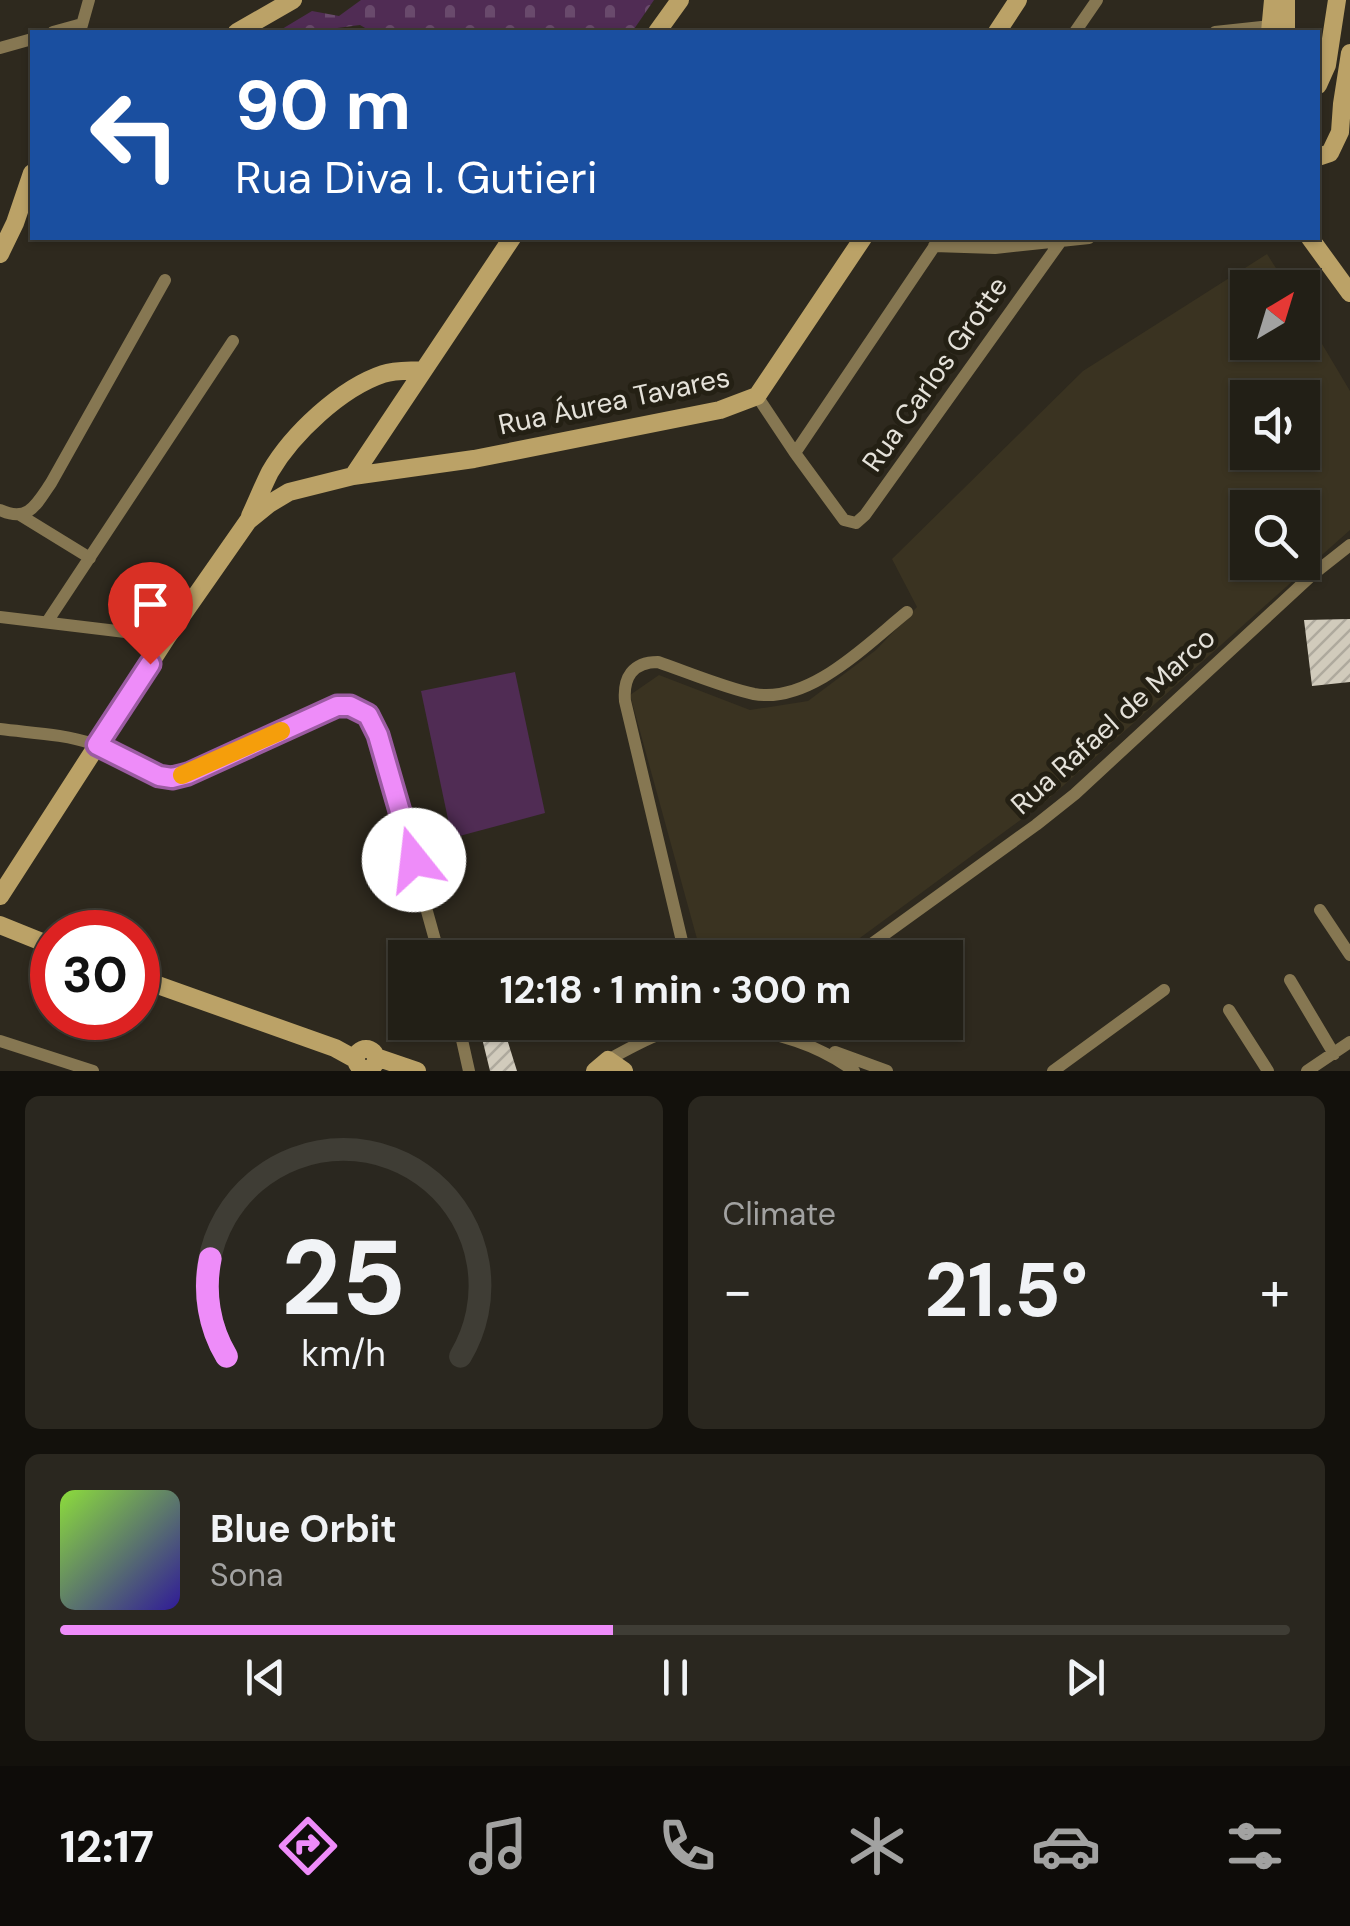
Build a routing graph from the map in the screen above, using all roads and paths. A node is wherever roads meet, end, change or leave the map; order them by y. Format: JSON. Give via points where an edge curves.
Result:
{"nodes":[{"id":1,"x":90,"y":0,"type":"edge"},
{"id":2,"x":293,"y":0,"type":"edge"},
{"id":3,"x":680,"y":0,"type":"edge"},
{"id":4,"x":1018,"y":0,"type":"edge"},
{"id":5,"x":1097,"y":0,"type":"edge"},
{"id":6,"x":1273,"y":0,"type":"edge"},
{"id":7,"x":1286,"y":0,"type":"edge"},
{"id":8,"x":1337,"y":0,"type":"edge"},
{"id":9,"x":81,"y":28,"type":"edge"},
{"id":10,"x":240,"y":30,"type":"edge"},
{"id":11,"x":659,"y":30,"type":"edge"},
{"id":12,"x":998,"y":30,"type":"edge"},
{"id":13,"x":1076,"y":30,"type":"edge"},
{"id":14,"x":1277,"y":30,"type":"edge"},
{"id":15,"x":1277,"y":30,"type":"edge"},
{"id":16,"x":1332,"y":35,"type":"junction"},
{"id":17,"x":30,"y":39,"type":"edge"},
{"id":18,"x":0,"y":48,"type":"edge"},
{"id":19,"x":1320,"y":50,"type":"edge"},
{"id":20,"x":1350,"y":53,"type":"edge"},
{"id":21,"x":1320,"y":81,"type":"edge"},
{"id":22,"x":1320,"y":156,"type":"edge"},
{"id":23,"x":30,"y":180,"type":"edge"},
{"id":24,"x":511,"y":240,"type":"edge"},
{"id":25,"x":863,"y":240,"type":"edge"},
{"id":26,"x":1070,"y":240,"type":"edge"},
{"id":27,"x":1311,"y":240,"type":"edge"},
{"id":28,"x":1060,"y":241,"type":"junction"},
{"id":29,"x":937,"y":242,"type":"edge"},
{"id":30,"x":0,"y":254,"type":"edge"},
{"id":31,"x":165,"y":280,"type":"dead end"},
{"id":32,"x":1350,"y":293,"type":"edge"},
{"id":33,"x":233,"y":341,"type":"dead end"},
{"id":34,"x":422,"y":370,"type":"junction"},
{"id":35,"x":758,"y":396,"type":"junction"},
{"id":36,"x":794,"y":453,"type":"junction"},
{"id":37,"x":353,"y":476,"type":"junction"},
{"id":38,"x":0,"y":510,"type":"edge"},
{"id":39,"x":20,"y":515,"type":"junction"},
{"id":40,"x":248,"y":521,"type":"junction"},
{"id":41,"x":1350,"y":546,"type":"edge"},
{"id":42,"x":90,"y":558,"type":"junction"},
{"id":43,"x":906,"y":612,"type":"dead end"},
{"id":44,"x":0,"y":617,"type":"edge"},
{"id":45,"x":47,"y":622,"type":"junction"},
{"id":46,"x":168,"y":637,"type":"junction"},
{"id":47,"x":0,"y":730,"type":"edge"},
{"id":48,"x":97,"y":745,"type":"junction"},
{"id":49,"x":0,"y":896,"type":"edge"},
{"id":50,"x":1320,"y":910,"type":"dead end"},
{"id":51,"x":0,"y":925,"type":"edge"},
{"id":52,"x":30,"y":937,"type":"edge"},
{"id":53,"x":435,"y":940,"type":"edge"},
{"id":54,"x":682,"y":940,"type":"edge"},
{"id":55,"x":877,"y":940,"type":"edge"},
{"id":56,"x":1350,"y":955,"type":"edge"},
{"id":57,"x":1290,"y":980,"type":"dead end"},
{"id":58,"x":160,"y":986,"type":"edge"},
{"id":59,"x":1164,"y":990,"type":"dead end"},
{"id":60,"x":1229,"y":1010,"type":"dead end"},
{"id":61,"x":463,"y":1040,"type":"edge"},
{"id":62,"x":645,"y":1040,"type":"edge"},
{"id":63,"x":797,"y":1040,"type":"edge"},
{"id":64,"x":0,"y":1041,"type":"edge"},
{"id":65,"x":1350,"y":1042,"type":"edge"},
{"id":66,"x":1334,"y":1054,"type":"junction"},
{"id":67,"x":840,"y":1061,"type":"edge"},
{"id":68,"x":367,"y":1064,"type":"edge"},
{"id":69,"x":609,"y":1067,"type":"edge"},
{"id":70,"x":93,"y":1071,"type":"edge"},
{"id":71,"x":417,"y":1071,"type":"edge"},
{"id":72,"x":469,"y":1071,"type":"edge"},
{"id":73,"x":854,"y":1071,"type":"edge"},
{"id":74,"x":888,"y":1071,"type":"edge"},
{"id":75,"x":1052,"y":1071,"type":"edge"},
{"id":76,"x":1268,"y":1071,"type":"edge"},
{"id":77,"x":1307,"y":1071,"type":"edge"}],
"edges":[{"from":1,"to":9,"type":"street"},
{"from":2,"to":10,"type":"street"},
{"from":3,"to":11,"type":"street"},
{"from":4,"to":12,"type":"street"},
{"from":5,"to":13,"type":"street"},
{"from":6,"to":14,"type":"street"},
{"from":7,"to":15,"type":"street"},
{"from":8,"to":16,"type":"street"},
{"from":16,"to":19,"type":"street"},
{"from":16,"to":21,"type":"street"},
{"from":17,"to":18,"type":"street"},
{"from":20,"to":22,"type":"street","via":[[1340,132],[1330,153]]},
{"from":23,"to":30,"type":"street"},
{"from":24,"to":34,"type":"street"},
{"from":25,"to":35,"type":"street","name":"Rua Áurea Tavares"},
{"from":26,"to":28,"type":"street"},
{"from":27,"to":32,"type":"street"},
{"from":28,"to":29,"type":"street","via":[[996,248]]},
{"from":28,"to":36,"type":"street","name":"Rua Carlos Grotte","via":[[865,516],[856,523],[844,520]]},
{"from":29,"to":36,"type":"street"},
{"from":31,"to":39,"type":"street","via":[[51,484]]},
{"from":33,"to":42,"type":"street"},
{"from":34,"to":37,"type":"street"},
{"from":34,"to":40,"type":"street","via":[[386,373],[332,403],[271,471]]},
{"from":35,"to":36,"type":"street"},
{"from":35,"to":37,"type":"street","name":"Rua Áurea Tavares","via":[[564,442]]},
{"from":37,"to":40,"type":"street","name":"Rua Áurea Tavares","via":[[289,492]]},
{"from":38,"to":39,"type":"street"},
{"from":39,"to":42,"type":"street"},
{"from":40,"to":46,"type":"street"},
{"from":41,"to":55,"type":"street","name":"Rua Rafael de Marco","via":[[1076,794]]},
{"from":42,"to":45,"type":"street"},
{"from":43,"to":54,"type":"street","via":[[824,678],[793,690],[755,694],[658,662],[629,673],[624,701]]},
{"from":44,"to":45,"type":"street"},
{"from":45,"to":46,"type":"street"},
{"from":46,"to":48,"type":"street"},
{"from":47,"to":48,"type":"street"},
{"from":48,"to":49,"type":"street"},
{"from":48,"to":53,"type":"street","via":[[172,778],[337,706],[368,715]]},
{"from":50,"to":56,"type":"street"},
{"from":51,"to":52,"type":"street"},
{"from":57,"to":66,"type":"street"},
{"from":58,"to":68,"type":"street"},
{"from":59,"to":75,"type":"street"},
{"from":60,"to":76,"type":"street"},
{"from":61,"to":72,"type":"street"},
{"from":62,"to":69,"type":"street"},
{"from":63,"to":67,"type":"street"},
{"from":64,"to":70,"type":"street"},
{"from":65,"to":66,"type":"street"},
{"from":66,"to":77,"type":"street"},
{"from":67,"to":73,"type":"street"},
{"from":67,"to":74,"type":"street"},
{"from":68,"to":71,"type":"street"}]}
